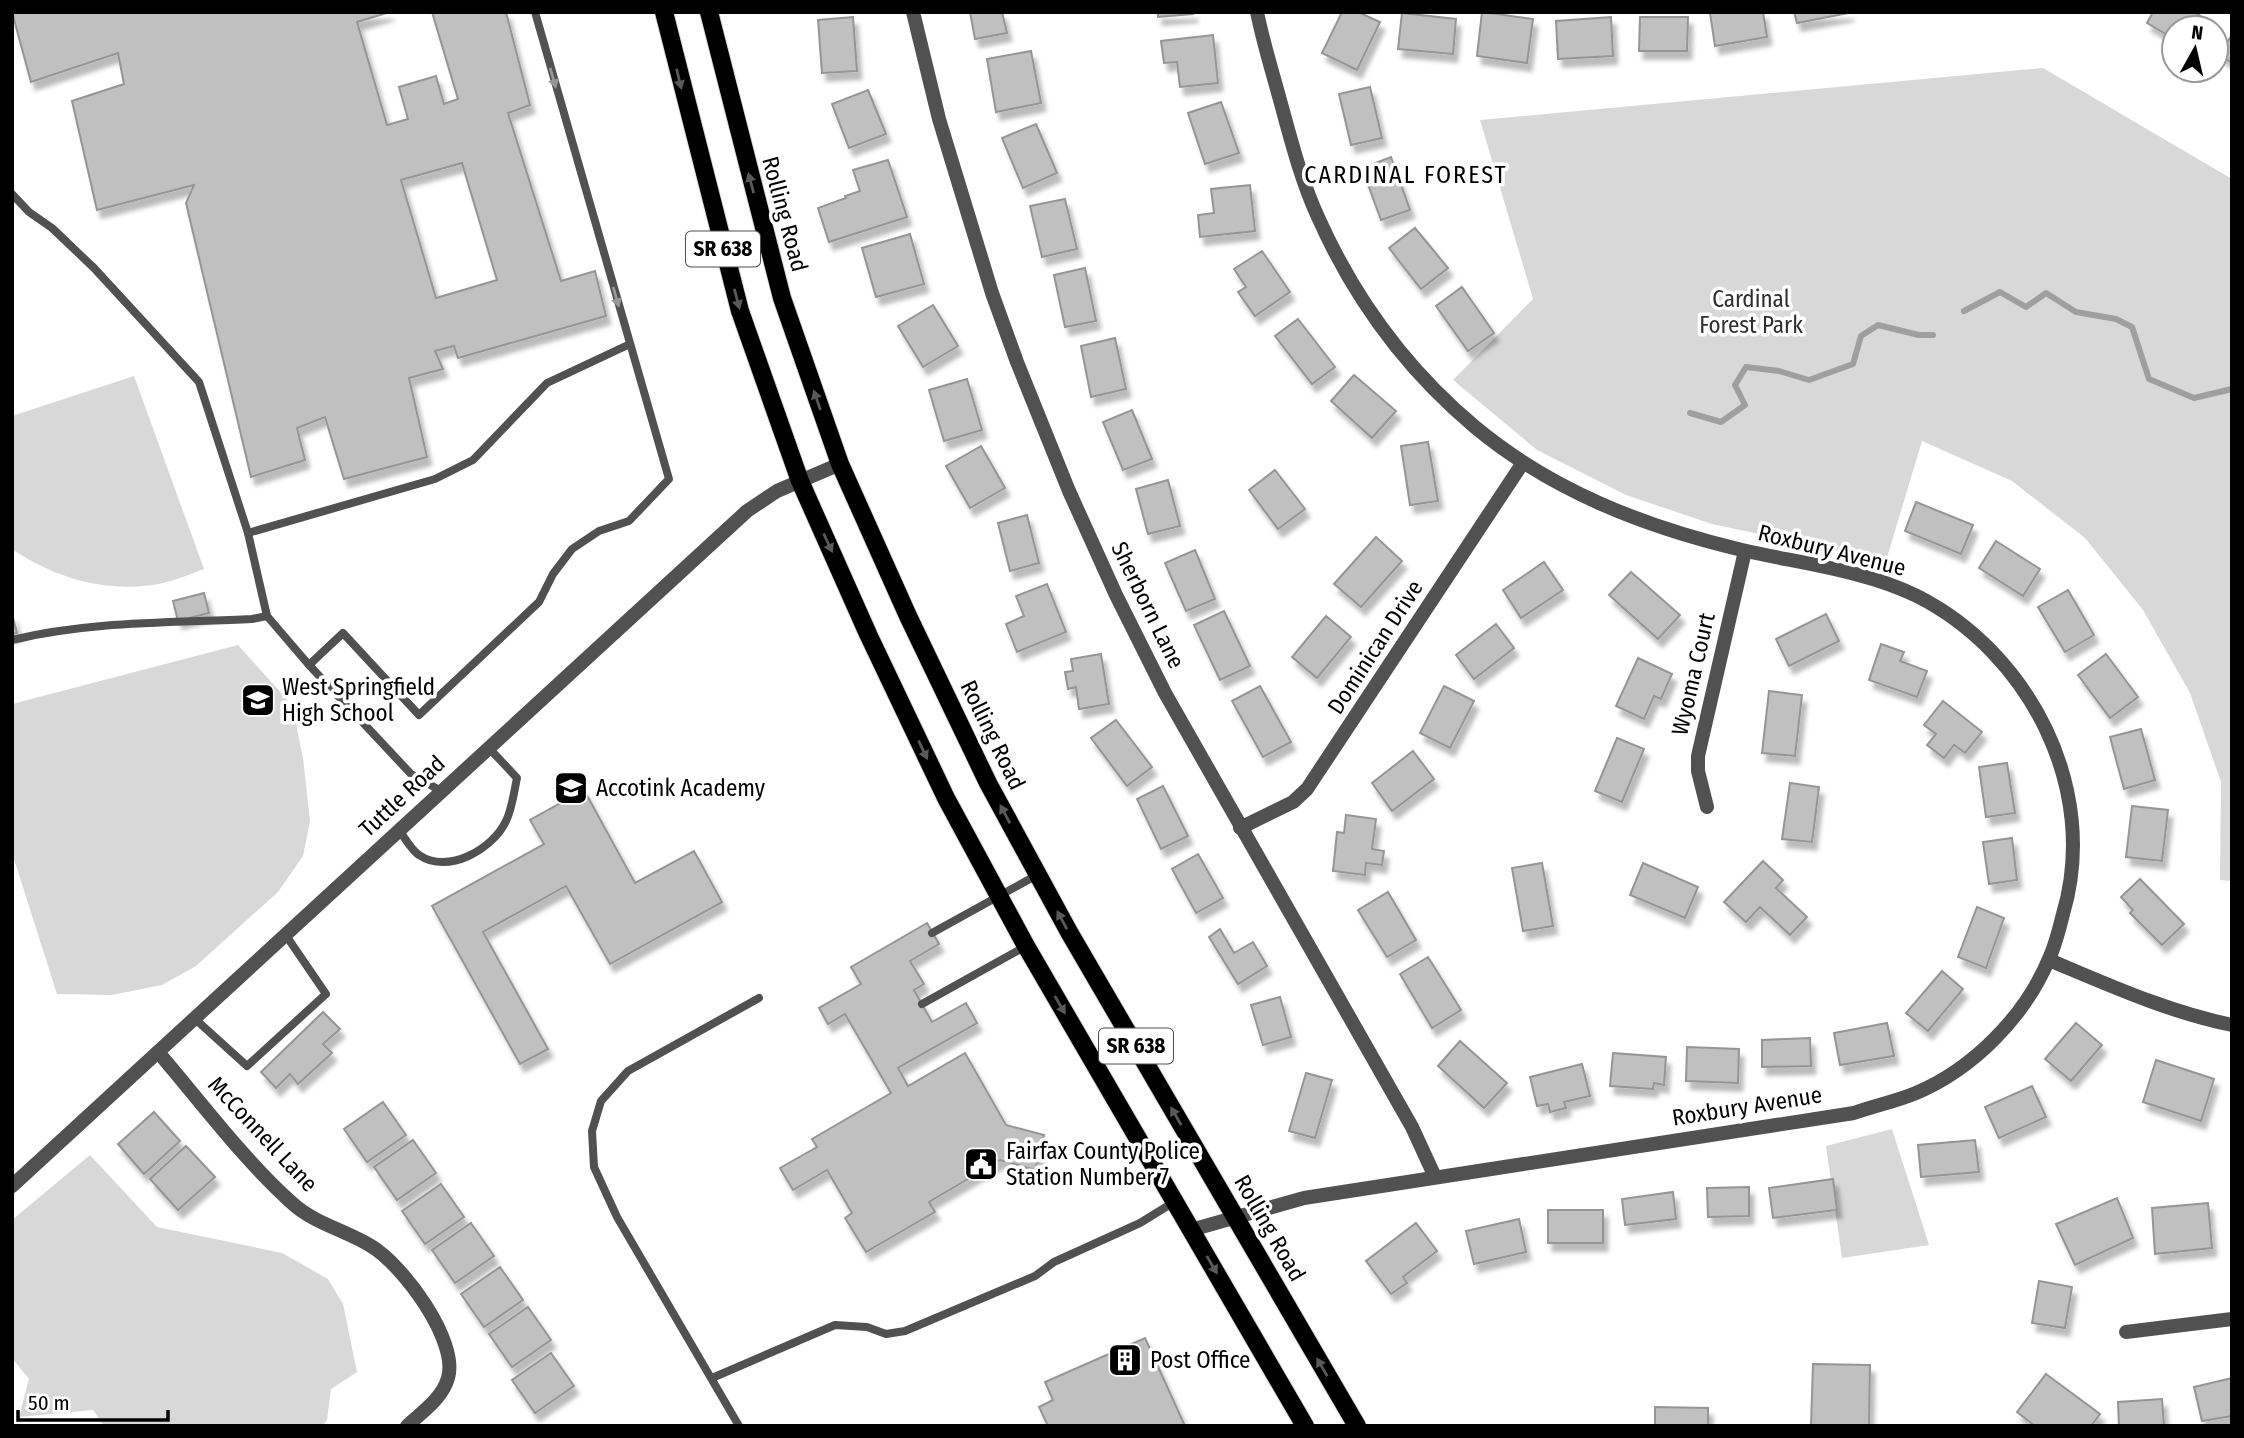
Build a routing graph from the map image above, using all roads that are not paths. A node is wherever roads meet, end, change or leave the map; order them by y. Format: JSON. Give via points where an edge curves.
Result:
{"nodes":[{"id":1,"x":535,"y":12,"type":"edge"},
{"id":2,"x":664,"y":12,"type":"edge"},
{"id":3,"x":709,"y":12,"type":"edge"},
{"id":4,"x":913,"y":12,"type":"edge"},
{"id":5,"x":1257,"y":12,"type":"edge"},
{"id":6,"x":12,"y":194,"type":"edge"},
{"id":7,"x":630,"y":344,"type":"junction"},
{"id":8,"x":841,"y":464,"type":"junction"},
{"id":9,"x":1522,"y":464,"type":"junction"},
{"id":10,"x":800,"y":481,"type":"junction"},
{"id":11,"x":248,"y":533,"type":"junction"},
{"id":12,"x":1745,"y":551,"type":"junction"},
{"id":13,"x":267,"y":616,"type":"junction"},
{"id":14,"x":12,"y":640,"type":"edge"},
{"id":15,"x":309,"y":665,"type":"junction"},
{"id":16,"x":488,"y":747,"type":"junction"},
{"id":17,"x":441,"y":791,"type":"junction"},
{"id":18,"x":1707,"y":807,"type":"dead end"},
{"id":19,"x":1240,"y":828,"type":"junction"},
{"id":20,"x":400,"y":830,"type":"junction"},
{"id":21,"x":1038,"y":874,"type":"junction"},
{"id":22,"x":999,"y":896,"type":"junction"},
{"id":23,"x":932,"y":933,"type":"dead end"},
{"id":24,"x":285,"y":934,"type":"junction"},
{"id":25,"x":1026,"y":946,"type":"junction"},
{"id":26,"x":2049,"y":960,"type":"junction"},
{"id":27,"x":759,"y":999,"type":"dead end"},
{"id":28,"x":922,"y":1004,"type":"dead end"},
{"id":29,"x":194,"y":1018,"type":"junction"},
{"id":30,"x":2232,"y":1026,"type":"edge"},
{"id":31,"x":158,"y":1052,"type":"junction"},
{"id":32,"x":1435,"y":1177,"type":"junction"},
{"id":33,"x":12,"y":1186,"type":"edge"},
{"id":34,"x":1175,"y":1201,"type":"junction"},
{"id":35,"x":1235,"y":1218,"type":"junction"},
{"id":36,"x":1191,"y":1230,"type":"junction"},
{"id":37,"x":2232,"y":1319,"type":"edge"},
{"id":38,"x":2126,"y":1332,"type":"dead end"},
{"id":39,"x":712,"y":1378,"type":"junction"},
{"id":40,"x":407,"y":1426,"type":"edge"},
{"id":41,"x":739,"y":1426,"type":"edge"},
{"id":42,"x":1305,"y":1426,"type":"edge"},
{"id":43,"x":1357,"y":1426,"type":"edge"}],
"edges":[{"from":1,"to":7,"type":"lane","one_way":true},
{"from":2,"to":10,"type":"main road","number":"SR 638","one_way":true,"via":[[740,311]]},
{"from":8,"to":3,"type":"main road","name":"Rolling Road","number":"SR 638","one_way":true,"via":[[782,298]]},
{"from":4,"to":19,"type":"street","name":"Sherborn Lane","via":[[939,119],[1022,375],[1116,595]]},
{"from":5,"to":9,"type":"street","name":"Roxbury Avenue","via":[[1298,164],[1343,268],[1377,323],[1419,374]]},
{"from":6,"to":11,"type":"lane","via":[[94,268],[199,382]]},
{"from":7,"to":11,"type":"lane","via":[[547,383],[473,460],[435,480]]},
{"from":7,"to":15,"type":"lane","via":[[669,479],[629,521],[599,531],[572,549],[539,602],[419,715],[343,633]]},
{"from":8,"to":10,"type":"street","name":"Tuttle Road"},
{"from":21,"to":8,"type":"main road","name":"Rolling Road","number":"SR 638","one_way":true,"via":[[965,736]]},
{"from":9,"to":12,"type":"street","name":"Roxbury Avenue","via":[[1621,513]]},
{"from":9,"to":19,"type":"street","name":"Dominican Drive","via":[[1307,789],[1293,803]]},
{"from":10,"to":16,"type":"street","name":"Tuttle Road","via":[[747,511]]},
{"from":10,"to":22,"type":"main road","number":"SR 638","one_way":true,"via":[[946,798]]},
{"from":11,"to":13,"type":"lane"},
{"from":12,"to":18,"type":"street","name":"Wyoma Court","via":[[1698,756]]},
{"from":12,"to":26,"type":"street","name":"Roxbury Avenue","via":[[1913,594],[1970,630],[2018,681],[2054,744],[2071,816],[2070,885]]},
{"from":13,"to":14,"type":"lane","via":[[113,626]]},
{"from":13,"to":15,"type":"lane"},
{"from":15,"to":17,"type":"lane","via":[[411,774]]},
{"from":16,"to":17,"type":"street","name":"Tuttle Road"},
{"from":16,"to":20,"type":"lane","via":[[517,778],[506,821],[489,845],[451,863],[432,862],[417,854]]},
{"from":17,"to":20,"type":"street","name":"Tuttle Road"},
{"from":19,"to":32,"type":"street","name":"Sherborn Lane","via":[[1412,1127]]},
{"from":20,"to":24,"type":"street","name":"Tuttle Road"},
{"from":21,"to":22,"type":"lane"},
{"from":35,"to":21,"type":"main road","name":"Rolling Road","number":"SR 638","one_way":true},
{"from":22,"to":23,"type":"lane"},
{"from":22,"to":25,"type":"main road","number":"SR 638"},
{"from":24,"to":29,"type":"street","name":"Tuttle Road"},
{"from":24,"to":29,"type":"lane","via":[[326,994],[247,1066]]},
{"from":25,"to":28,"type":"lane"},
{"from":25,"to":34,"type":"main road","number":"SR 638","one_way":true},
{"from":26,"to":30,"type":"street","via":[[2142,999]]},
{"from":26,"to":32,"type":"street","name":"Roxbury Avenue","via":[[2032,991],[1994,1038],[1958,1069],[1916,1093],[1854,1112]]},
{"from":27,"to":39,"type":"lane","via":[[628,1071],[601,1101],[592,1131],[594,1167],[618,1217]]},
{"from":29,"to":31,"type":"street","name":"Tuttle Road"},
{"from":31,"to":33,"type":"street","name":"Tuttle Road"},
{"from":31,"to":40,"type":"street","name":"McConnell Lane","via":[[292,1203],[320,1223],[373,1247],[411,1284],[444,1341],[450,1370],[443,1390]]},
{"from":32,"to":35,"type":"street","name":"Roxbury Avenue","via":[[1304,1198]]},
{"from":34,"to":36,"type":"main road","number":"SR 638"},
{"from":34,"to":39,"type":"lane","via":[[1035,1276],[905,1331],[886,1334],[867,1327],[835,1325]]},
{"from":35,"to":36,"type":"street","name":"Roxbury Avenue"},
{"from":43,"to":35,"type":"main road","name":"Rolling Road","number":"SR 638","one_way":true},
{"from":36,"to":42,"type":"main road","number":"SR 638","one_way":true},
{"from":37,"to":38,"type":"street"},
{"from":39,"to":41,"type":"lane"}]}
